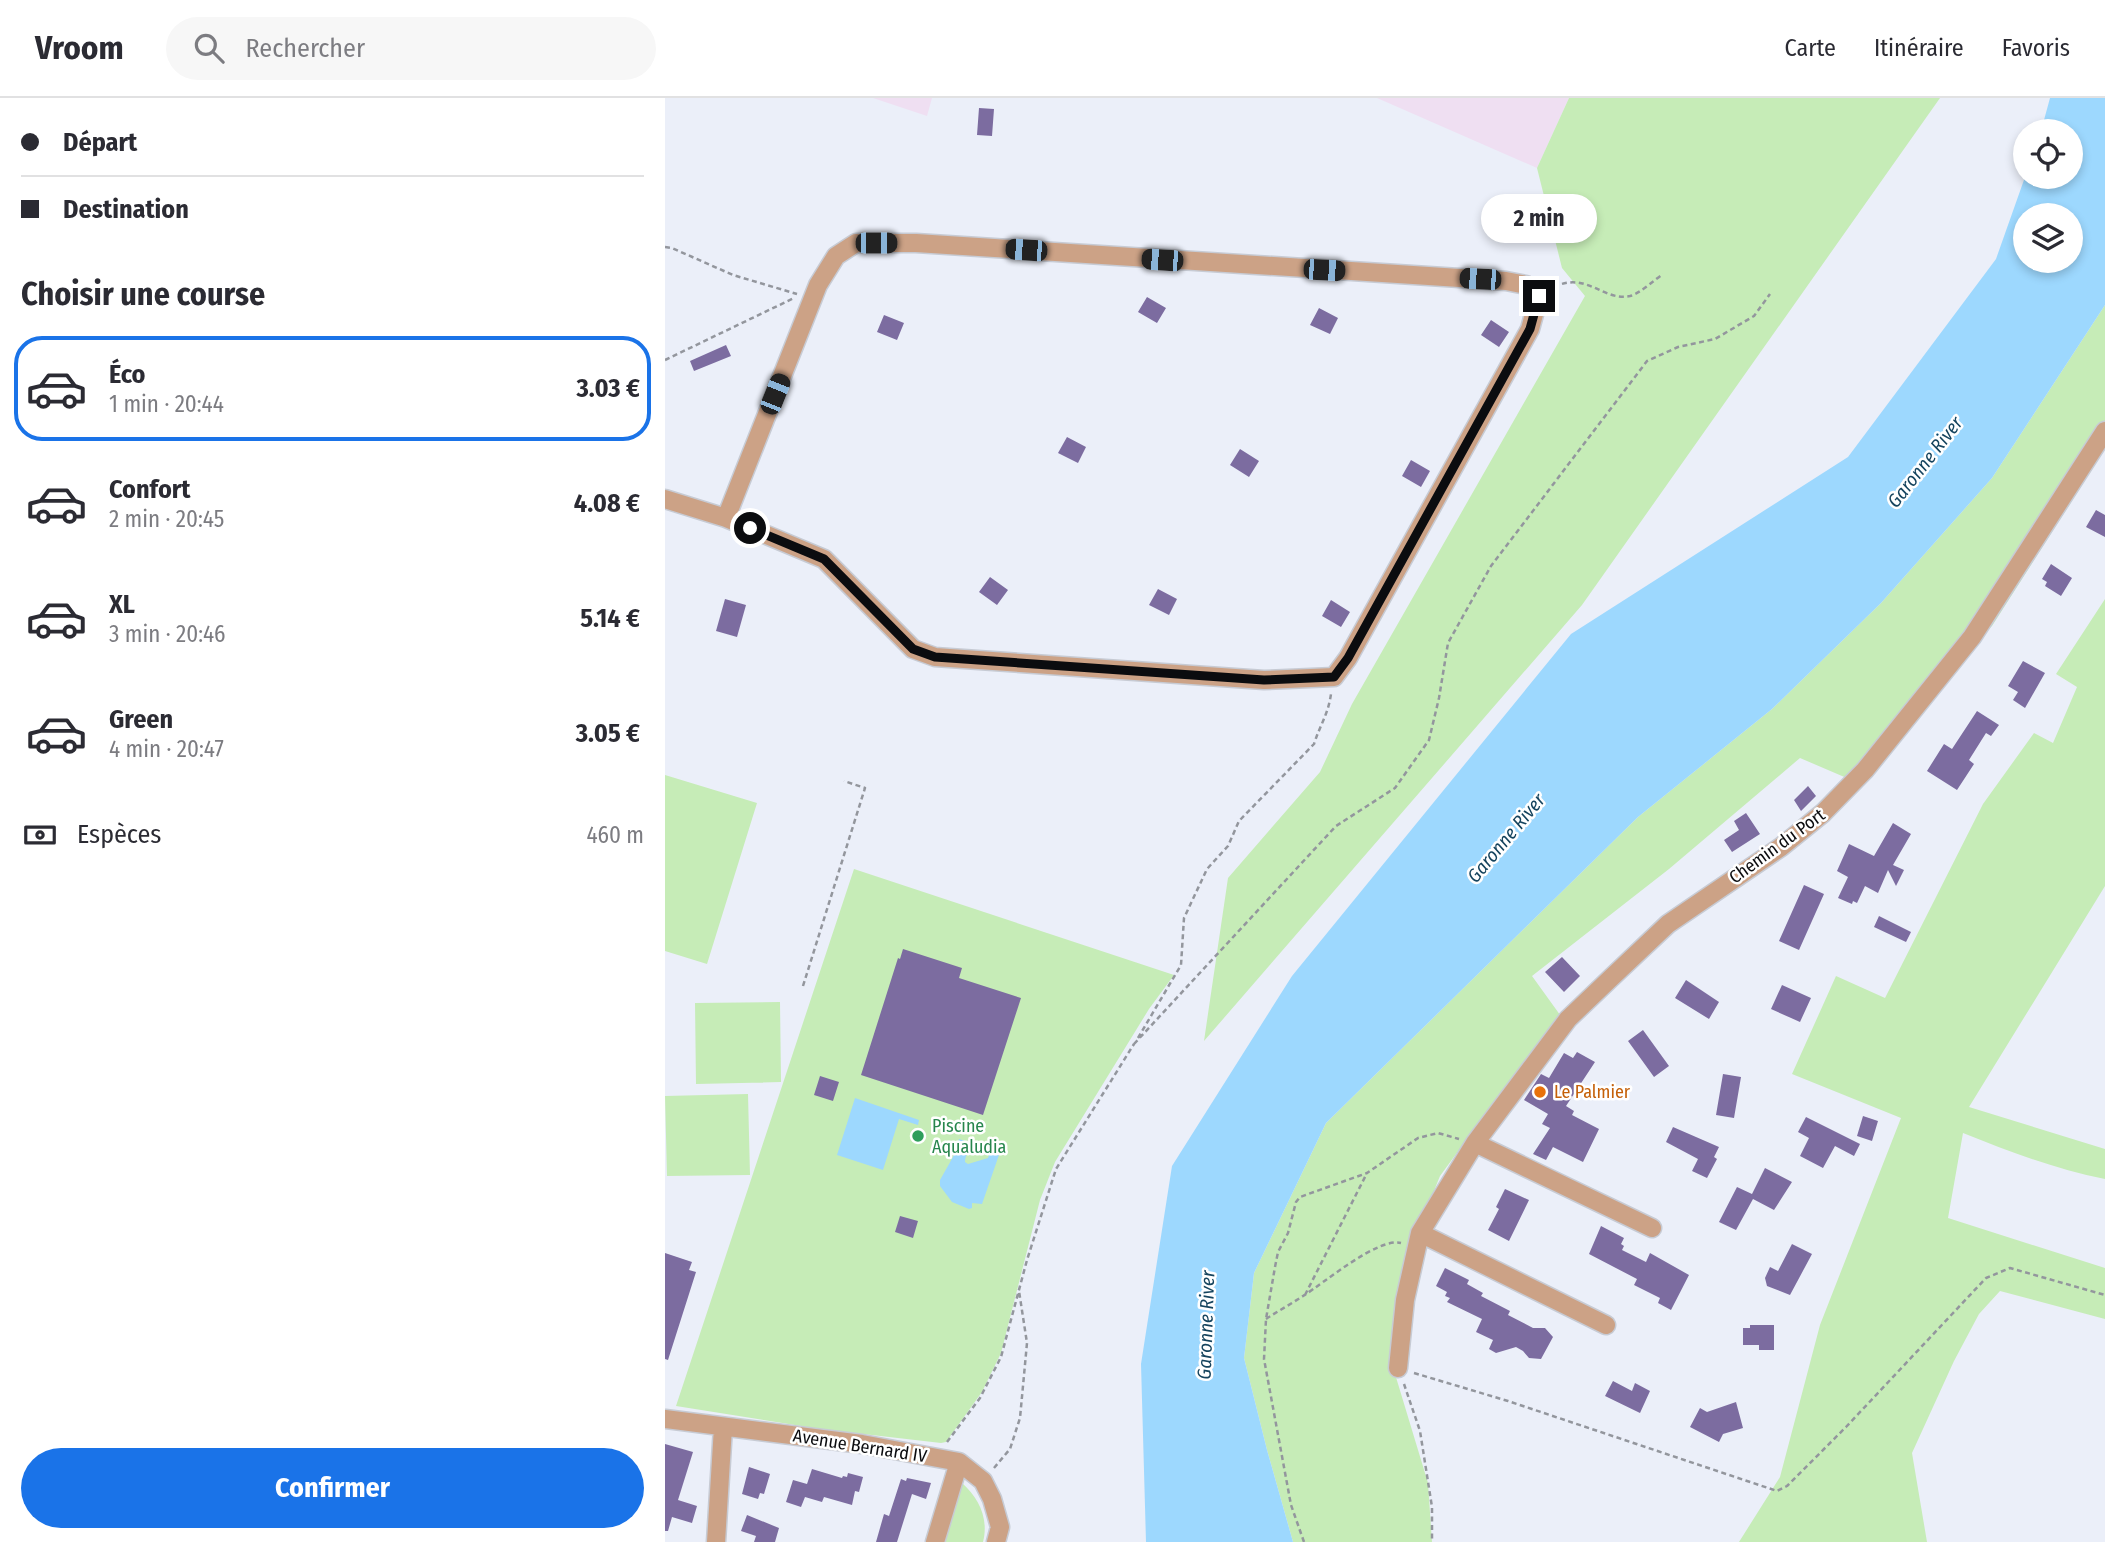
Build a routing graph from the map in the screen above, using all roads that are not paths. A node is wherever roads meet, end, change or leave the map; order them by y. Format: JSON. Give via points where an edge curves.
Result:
{"nodes":[{"id":1,"x":2105,"y":431,"type":"edge"},
{"id":2,"x":665,"y":499,"type":"edge"},
{"id":3,"x":726,"y":518,"type":"junction"},
{"id":4,"x":1475,"y":1143,"type":"junction"},
{"id":5,"x":1652,"y":1228,"type":"dead end"},
{"id":6,"x":1419,"y":1240,"type":"junction"},
{"id":7,"x":1606,"y":1325,"type":"dead end"},
{"id":8,"x":1398,"y":1368,"type":"road end"},
{"id":9,"x":665,"y":1419,"type":"edge"},
{"id":10,"x":723,"y":1427,"type":"junction"},
{"id":11,"x":951,"y":1460,"type":"junction"},
{"id":12,"x":716,"y":1542,"type":"edge"},
{"id":13,"x":935,"y":1542,"type":"edge"},
{"id":14,"x":996,"y":1542,"type":"edge"}],
"edges":[{"from":1,"to":4,"type":"street","name":"Chemin du Port","via":[[1972,637],[1865,770],[1823,814],[1781,847],[1668,924],[1568,1019]]},
{"from":2,"to":3,"type":"street"},
{"from":3,"to":3,"type":"street","via":[[818,285],[836,256],[856,243],[916,243],[1506,281],[1526,285],[1539,296],[1530,329],[1334,677],[1264,680],[935,657],[913,649],[824,559]]},
{"from":4,"to":5,"type":"street"},
{"from":4,"to":6,"type":"street","name":"Chemin du Port"},
{"from":6,"to":7,"type":"street"},
{"from":6,"to":8,"type":"street","name":"Chemin du Port","via":[[1405,1300]]},
{"from":9,"to":10,"type":"street","name":"Avenue Bernard IV"},
{"from":10,"to":11,"type":"street","name":"Avenue Bernard IV"},
{"from":10,"to":12,"type":"street"},
{"from":11,"to":13,"type":"street"},
{"from":11,"to":14,"type":"street","name":"Avenue Bernard IV","via":[[983,1481],[1000,1527]]}]}
